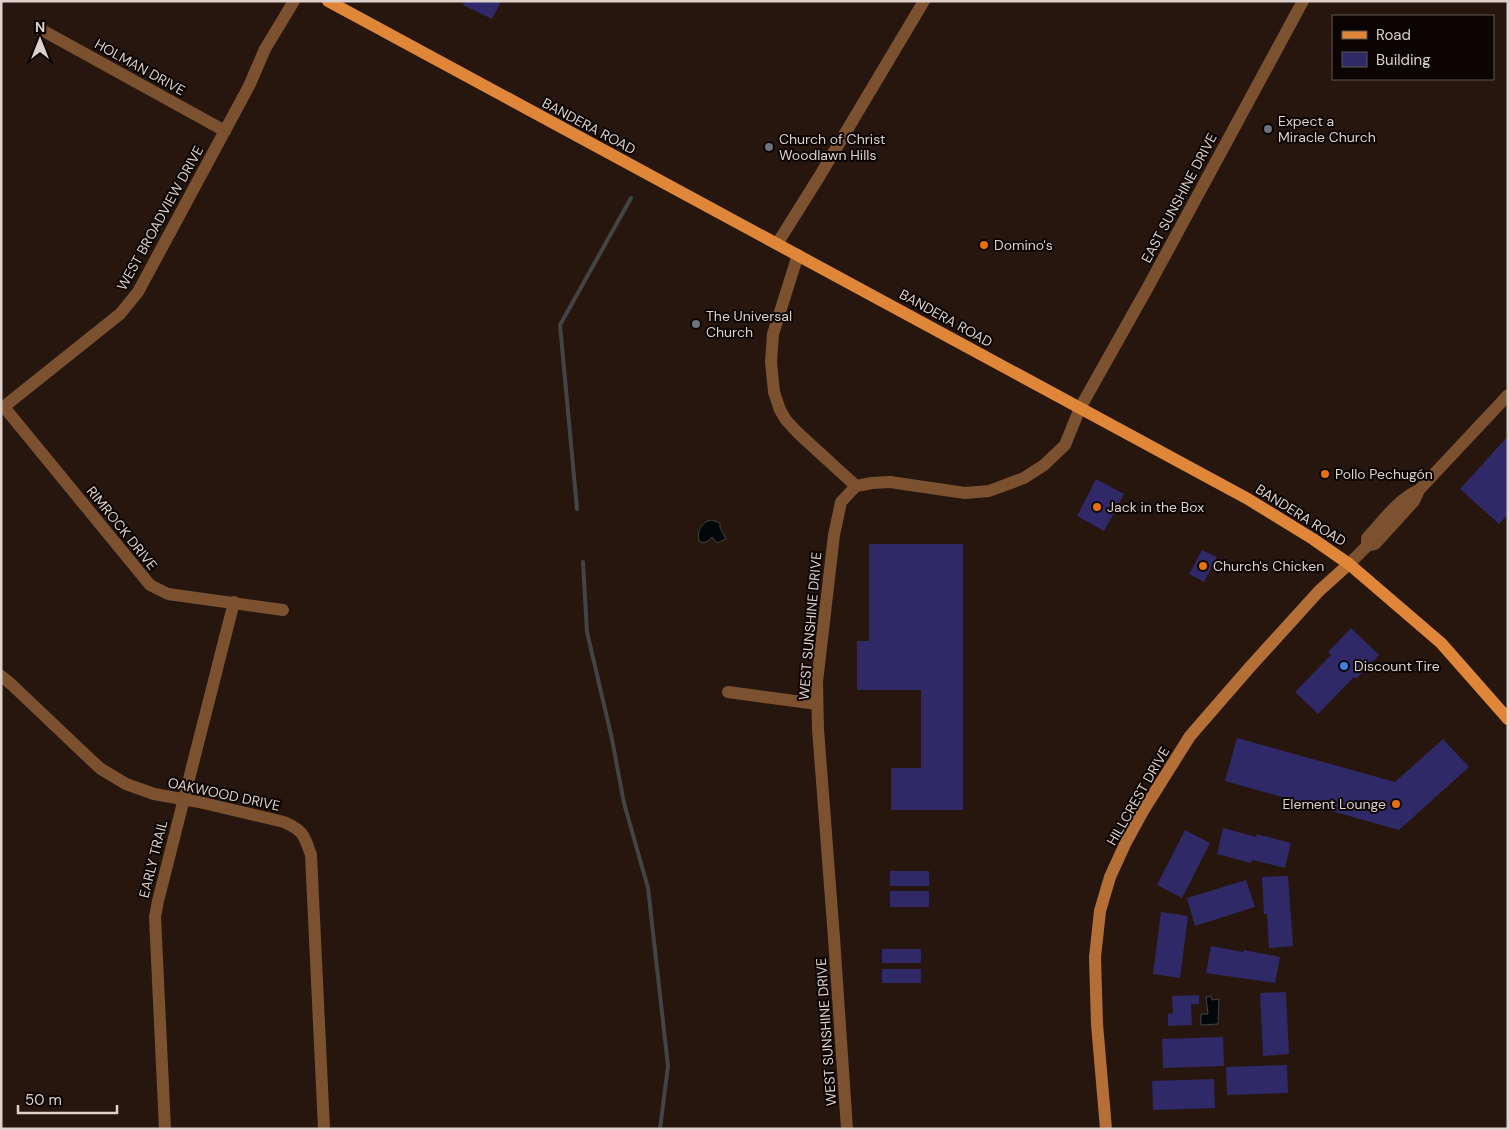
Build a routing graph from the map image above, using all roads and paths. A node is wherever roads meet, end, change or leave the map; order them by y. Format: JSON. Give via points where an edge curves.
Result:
{"nodes":[{"id":1,"x":294,"y":1,"type":"edge"},
{"id":2,"x":328,"y":1,"type":"edge"},
{"id":3,"x":924,"y":1,"type":"edge"},
{"id":4,"x":1303,"y":1,"type":"edge"},
{"id":5,"x":40,"y":29,"type":"dead end"},
{"id":6,"x":225,"y":131,"type":"junction"},
{"id":7,"x":777,"y":244,"type":"junction"},
{"id":8,"x":798,"y":255,"type":"junction"},
{"id":9,"x":1508,"y":395,"type":"edge"},
{"id":10,"x":3,"y":408,"type":"edge"},
{"id":11,"x":1080,"y":408,"type":"junction"},
{"id":12,"x":856,"y":486,"type":"junction"},
{"id":13,"x":1349,"y":564,"type":"junction"},
{"id":14,"x":234,"y":602,"type":"junction"},
{"id":15,"x":283,"y":610,"type":"dead end"},
{"id":16,"x":1,"y":676,"type":"edge"},
{"id":17,"x":728,"y":692,"type":"dead end"},
{"id":18,"x":817,"y":704,"type":"junction"},
{"id":19,"x":1508,"y":718,"type":"edge"},
{"id":20,"x":183,"y":800,"type":"junction"},
{"id":21,"x":165,"y":1129,"type":"edge"},
{"id":22,"x":324,"y":1129,"type":"edge"},
{"id":23,"x":847,"y":1129,"type":"edge"},
{"id":24,"x":1106,"y":1129,"type":"edge"}],
"edges":[{"from":1,"to":6,"type":"street","name":"WEST BROADVIEW DRIVE","via":[[265,49]]},
{"from":2,"to":7,"type":"main road","name":"BANDERA ROAD"},
{"from":3,"to":7,"type":"street"},
{"from":4,"to":11,"type":"street","name":"EAST SUNSHINE DRIVE"},
{"from":5,"to":6,"type":"street","name":"HOLMAN DRIVE"},
{"from":6,"to":10,"type":"street","name":"WEST BROADVIEW DRIVE","via":[[129,304]]},
{"from":7,"to":8,"type":"main road","name":"BANDERA ROAD"},
{"from":8,"to":11,"type":"main road","name":"BANDERA ROAD"},
{"from":8,"to":12,"type":"street","via":[[773,334],[774,392],[786,420]]},
{"from":9,"to":13,"type":"street","name":"HILLCREST DRIVE","via":[[1419,490],[1407,495],[1367,538],[1367,546]]},
{"from":10,"to":14,"type":"street","name":"RIMROCK DRIVE","via":[[150,585],[168,594]]},
{"from":11,"to":12,"type":"street","via":[[1065,445],[1053,458],[1006,486],[966,493],[890,482]]},
{"from":11,"to":13,"type":"main road","name":"BANDERA ROAD","via":[[1248,499]]},
{"from":12,"to":18,"type":"street","name":"WEST SUNSHINE DRIVE","via":[[841,502],[834,535],[816,682]]},
{"from":13,"to":19,"type":"main road","name":"BANDERA ROAD","via":[[1441,644]]},
{"from":13,"to":24,"type":"main road","name":"HILLCREST DRIVE","via":[[1319,591],[1190,736],[1143,811],[1110,877],[1100,911],[1095,957]]},
{"from":14,"to":15,"type":"street","name":"RIMROCK DRIVE"},
{"from":14,"to":20,"type":"street","name":"EARLY TRAIL"},
{"from":16,"to":20,"type":"street","name":"OAKWOOD DRIVE","via":[[113,777],[140,790]]},
{"from":17,"to":18,"type":"street"},
{"from":18,"to":23,"type":"street","name":"WEST SUNSHINE DRIVE"},
{"from":20,"to":21,"type":"street","name":"EARLY TRAIL","via":[[156,917]]},
{"from":20,"to":22,"type":"street","name":"OAKWOOD DRIVE","via":[[284,822],[304,835],[311,855]]}]}
